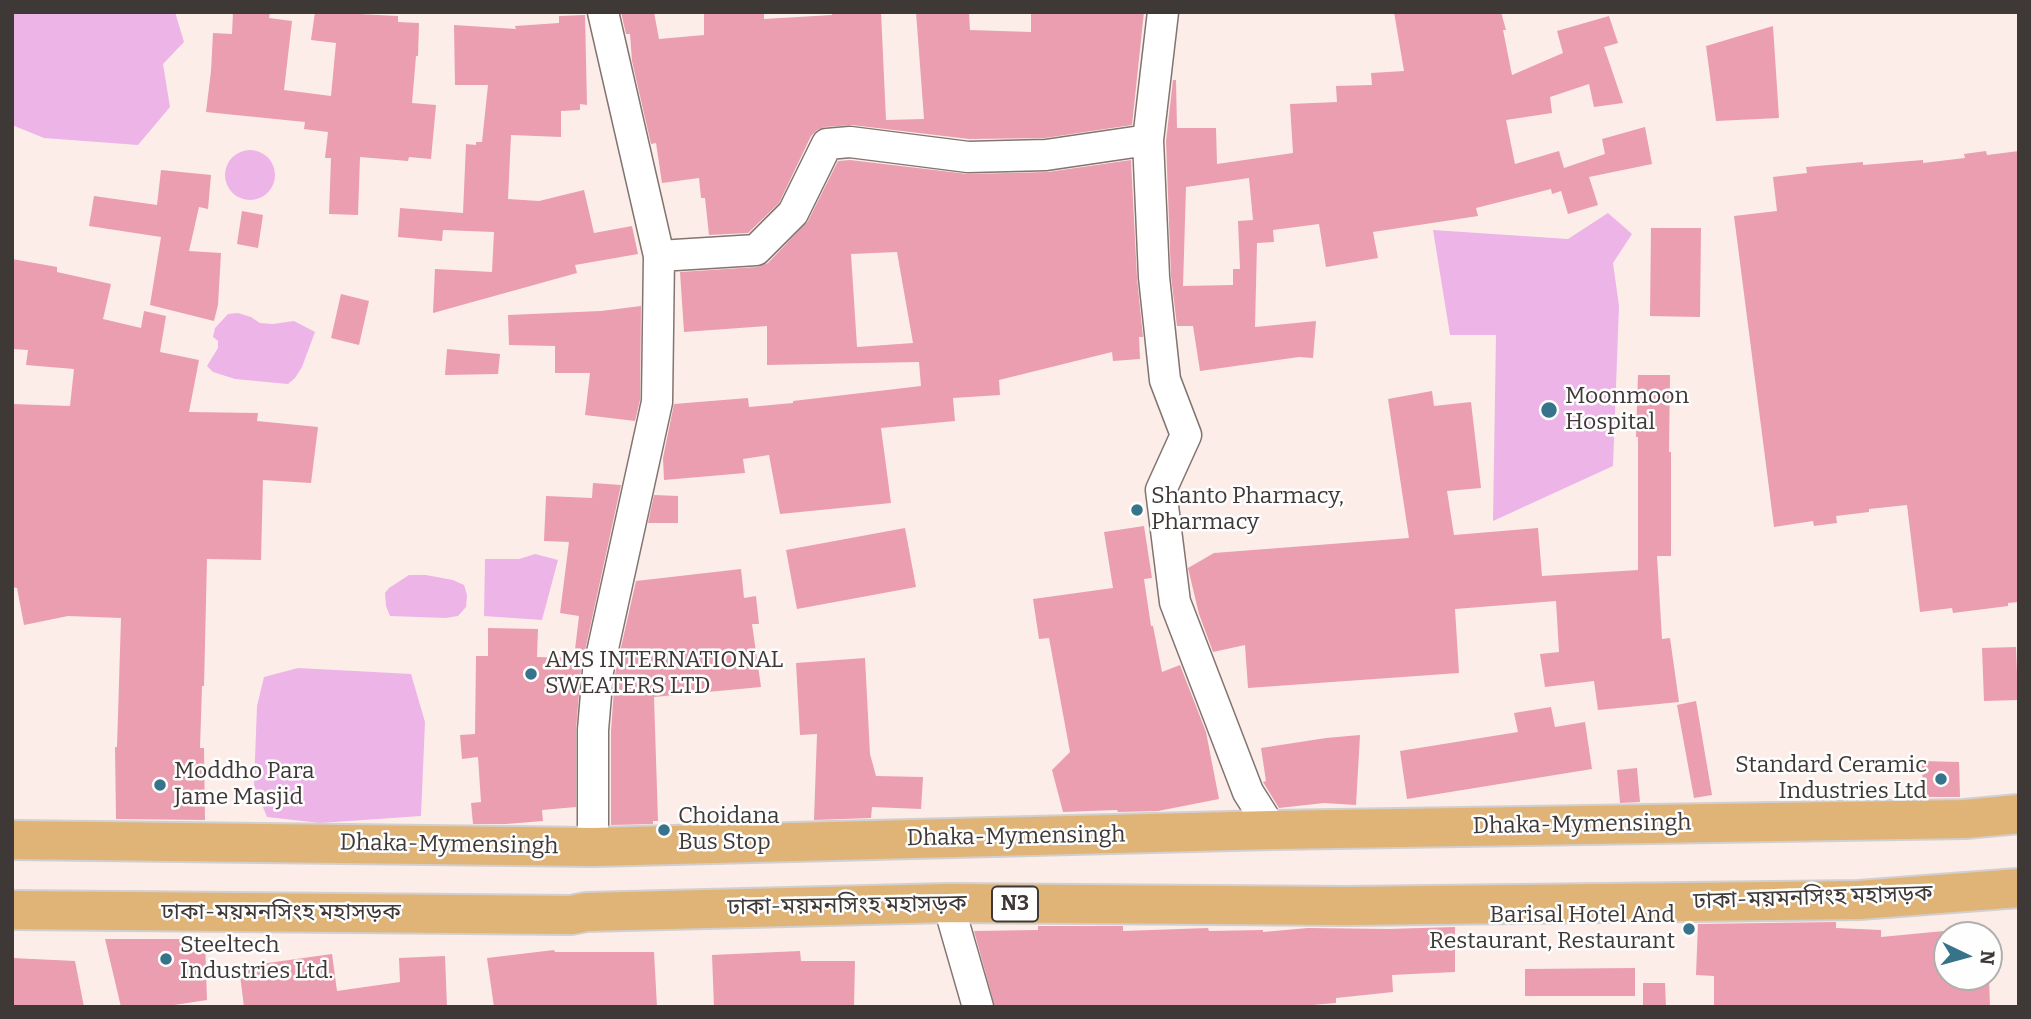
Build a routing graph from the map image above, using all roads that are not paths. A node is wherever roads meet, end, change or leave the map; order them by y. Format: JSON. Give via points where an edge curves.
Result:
{"nodes":[{"id":1,"x":603,"y":12,"type":"edge"},
{"id":2,"x":1163,"y":12,"type":"edge"},
{"id":3,"x":1148,"y":140,"type":"junction"},
{"id":4,"x":659,"y":256,"type":"junction"},
{"id":5,"x":2019,"y":814,"type":"edge"},
{"id":6,"x":1272,"y":830,"type":"junction"},
{"id":7,"x":12,"y":840,"type":"edge"},
{"id":8,"x":593,"y":847,"type":"junction"},
{"id":9,"x":2019,"y":888,"type":"edge"},
{"id":10,"x":948,"y":903,"type":"junction"},
{"id":11,"x":12,"y":910,"type":"edge"},
{"id":12,"x":978,"y":1007,"type":"edge"}],
"edges":[{"from":1,"to":4,"type":"street"},
{"from":2,"to":3,"type":"street"},
{"from":3,"to":4,"type":"street","via":[[1046,155],[968,158],[850,142],[827,144],[793,213],[756,250]]},
{"from":3,"to":6,"type":"street","via":[[1154,277],[1165,380],[1185,435],[1161,490],[1175,602],[1248,792]]},
{"from":4,"to":8,"type":"street","via":[[657,402],[598,671]]},
{"from":5,"to":6,"type":"highway","name":"Dhaka-Mymensingh","via":[[1965,819]]},
{"from":6,"to":8,"type":"highway","name":"Dhaka-Mymensingh"},
{"from":7,"to":8,"type":"highway","name":"Dhaka-Mymensingh"},
{"from":9,"to":10,"type":"highway","name":"ঢাকা-ময়মনসিংহ মহাসড়ক","number":"N3","via":[[1859,900],[1346,906]]},
{"from":10,"to":11,"type":"highway","name":"ঢাকা-ময়মনসিংহ মহাসড়ক","number":"N3","via":[[571,915]]},
{"from":10,"to":12,"type":"street"}]}
